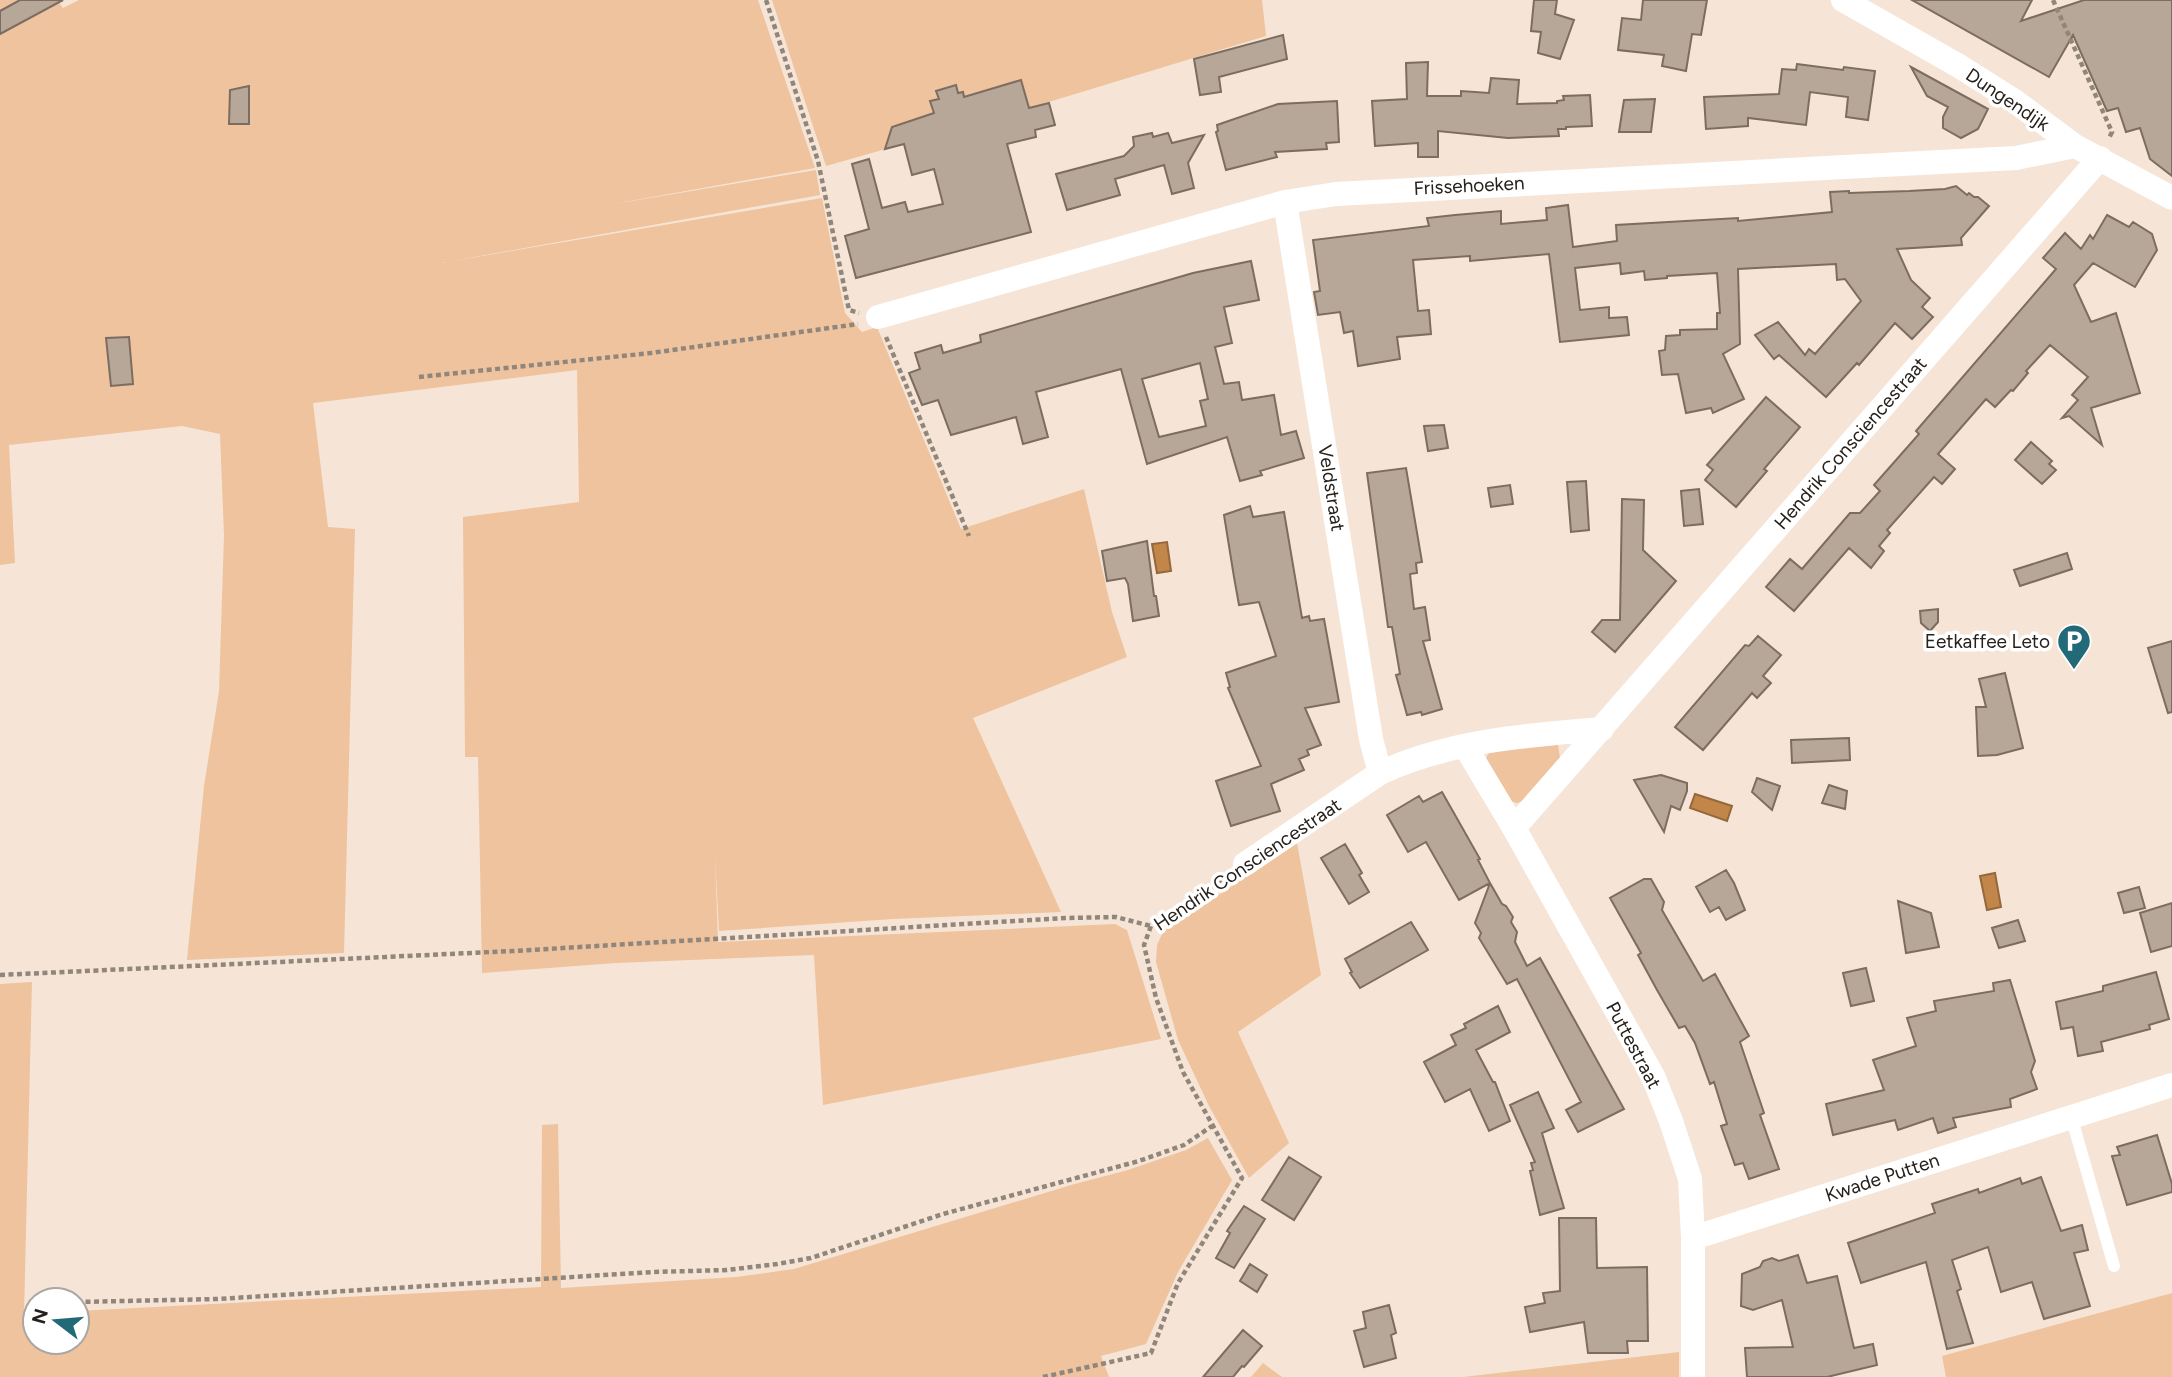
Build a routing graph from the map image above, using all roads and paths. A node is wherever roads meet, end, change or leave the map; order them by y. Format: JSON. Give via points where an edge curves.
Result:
{"nodes":[{"id":1,"x":766,"y":0,"type":"edge"},
{"id":2,"x":1843,"y":0,"type":"edge"},
{"id":3,"x":2053,"y":0,"type":"edge"},
{"id":4,"x":2075,"y":146,"type":"junction"},
{"id":5,"x":2100,"y":158,"type":"junction"},
{"id":6,"x":2172,"y":198,"type":"edge"},
{"id":7,"x":1285,"y":202,"type":"junction"},
{"id":8,"x":878,"y":317,"type":"junction"},
{"id":9,"x":419,"y":377,"type":"dead end"},
{"id":10,"x":969,"y":536,"type":"dead end"},
{"id":11,"x":1602,"y":729,"type":"junction"},
{"id":12,"x":1465,"y":746,"type":"junction"},
{"id":13,"x":1380,"y":773,"type":"junction"},
{"id":14,"x":1514,"y":828,"type":"junction"},
{"id":15,"x":1245,"y":864,"type":"joint"},
{"id":16,"x":1151,"y":926,"type":"junction"},
{"id":17,"x":0,"y":975,"type":"edge"},
{"id":18,"x":2172,"y":1085,"type":"edge"},
{"id":19,"x":2071,"y":1116,"type":"junction"},
{"id":20,"x":1212,"y":1126,"type":"junction"},
{"id":21,"x":1693,"y":1238,"type":"junction"},
{"id":22,"x":2114,"y":1266,"type":"dead end"},
{"id":23,"x":91,"y":1302,"type":"edge"},
{"id":24,"x":1043,"y":1377,"type":"edge"},
{"id":25,"x":1693,"y":1377,"type":"edge"}],
"edges":[{"from":1,"to":8,"type":"path","via":[[818,161],[849,310]]},
{"from":2,"to":4,"type":"street","name":"Dungendijk","via":[[1959,66]]},
{"from":3,"to":5,"type":"path","via":[[2112,132]]},
{"from":4,"to":5,"type":"street","name":"Dungendijk"},
{"from":4,"to":7,"type":"street","name":"Frissehoeken","via":[[2016,158],[1378,190]]},
{"from":5,"to":6,"type":"street","name":"Dungendijk"},
{"from":5,"to":11,"type":"street","name":"Hendrik Consciencestraat"},
{"from":7,"to":8,"type":"street","name":"Frissehoeken"},
{"from":7,"to":13,"type":"street","name":"Veldstraat"},
{"from":8,"to":9,"type":"path","via":[[871,323],[651,353]]},
{"from":8,"to":10,"type":"path"},
{"from":11,"to":12,"type":"street","name":"Hendrik Consciencestraat"},
{"from":11,"to":14,"type":"street","name":"Hendrik Consciencestraat"},
{"from":12,"to":13,"type":"street","name":"Hendrik Consciencestraat"},
{"from":12,"to":14,"type":"street","name":"Puttestraat"},
{"from":13,"to":15,"type":"street","name":"Hendrik Consciencestraat"},
{"from":14,"to":21,"type":"street","name":"Puttestraat","via":[[1653,1076],[1690,1179]]},
{"from":15,"to":16,"type":"path","name":"Hendrik Consciencestraat"},
{"from":16,"to":17,"type":"path","via":[[1116,917],[1065,918]]},
{"from":16,"to":20,"type":"path","name":"Hendrik Consciencestraat","via":[[1144,945],[1156,998],[1184,1072]]},
{"from":18,"to":19,"type":"street","name":"Kwade Putten"},
{"from":19,"to":21,"type":"street","name":"Kwade Putten"},
{"from":19,"to":22,"type":"lane"},
{"from":20,"to":23,"type":"path","via":[[1184,1145],[1139,1161],[943,1214],[811,1258],[777,1264],[217,1299]]},
{"from":20,"to":24,"type":"path","name":"Hendrik Consciencestraat","via":[[1242,1178],[1178,1283],[1151,1353]]},
{"from":21,"to":25,"type":"street","name":"Puttestraat"}]}
